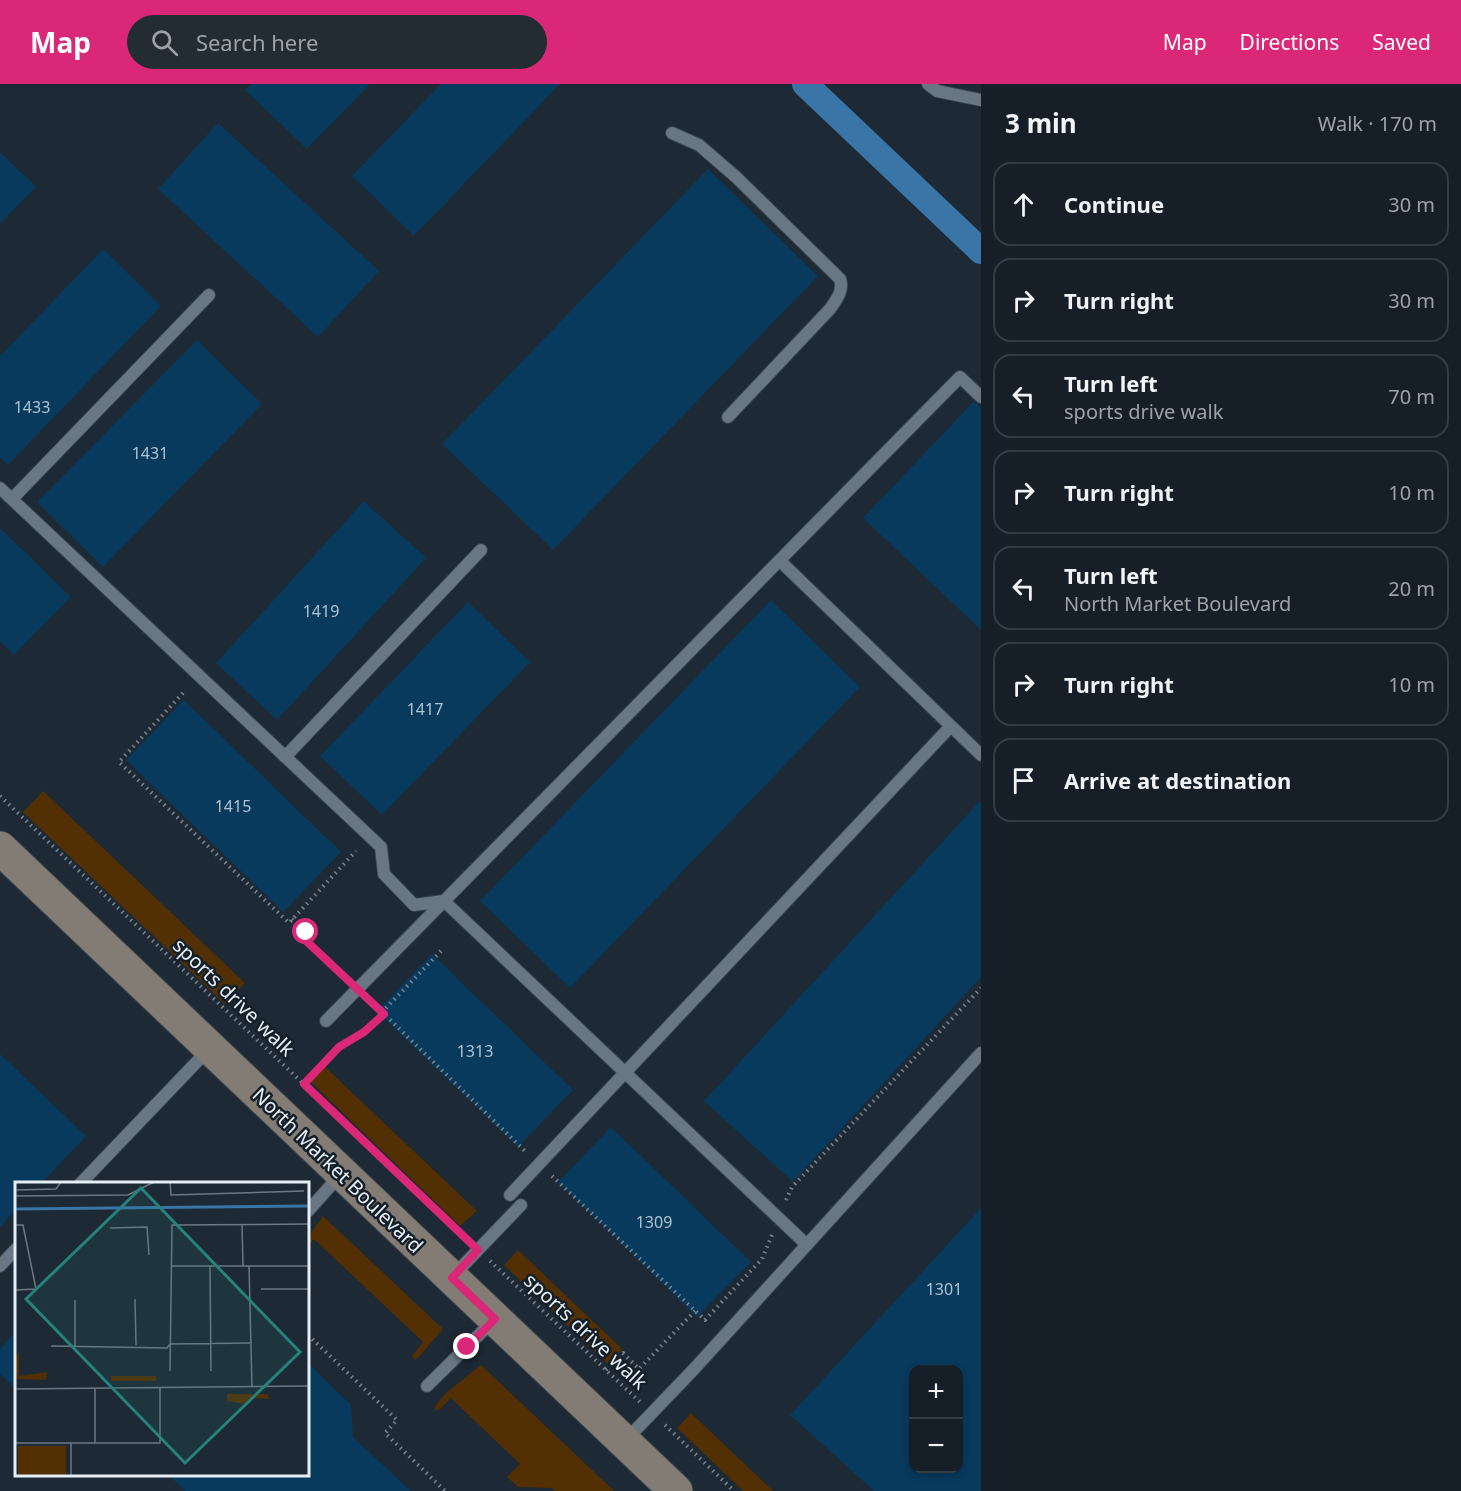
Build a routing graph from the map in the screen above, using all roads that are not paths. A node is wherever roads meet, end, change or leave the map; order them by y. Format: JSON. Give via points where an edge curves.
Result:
{"nodes":[{"id":1,"x":928,"y":84,"type":"edge"},
{"id":2,"x":981,"y":100,"type":"edge"},
{"id":3,"x":672,"y":133,"type":"dead end"},
{"id":4,"x":208,"y":295,"type":"dead end"},
{"id":5,"x":981,"y":397,"type":"edge"},
{"id":6,"x":728,"y":417,"type":"dead end"},
{"id":7,"x":0,"y":488,"type":"edge"},
{"id":8,"x":12,"y":499,"type":"junction"},
{"id":9,"x":481,"y":550,"type":"dead end"},
{"id":10,"x":780,"y":561,"type":"junction"},
{"id":11,"x":951,"y":726,"type":"junction"},
{"id":12,"x":981,"y":755,"type":"edge"},
{"id":13,"x":285,"y":757,"type":"junction"},
{"id":14,"x":0,"y":848,"type":"edge"},
{"id":15,"x":444,"y":901,"type":"junction"},
{"id":16,"x":326,"y":1021,"type":"dead end"},
{"id":17,"x":210,"y":1048,"type":"junction"},
{"id":18,"x":981,"y":1053,"type":"edge"},
{"id":19,"x":626,"y":1073,"type":"junction"},
{"id":20,"x":342,"y":1173,"type":"junction"},
{"id":21,"x":82,"y":1182,"type":"edge"},
{"id":22,"x":510,"y":1195,"type":"dead end"},
{"id":23,"x":521,"y":1205,"type":"dead end"},
{"id":24,"x":309,"y":1210,"type":"edge"},
{"id":25,"x":807,"y":1245,"type":"junction"},
{"id":26,"x":15,"y":1250,"type":"edge"},
{"id":27,"x":0,"y":1266,"type":"edge"},
{"id":28,"x":452,"y":1278,"type":"junction"},
{"id":29,"x":495,"y":1319,"type":"junction"},
{"id":30,"x":427,"y":1386,"type":"dead end"},
{"id":31,"x":624,"y":1442,"type":"junction"},
{"id":32,"x":676,"y":1491,"type":"edge"}],
"edges":[{"from":1,"to":2,"type":"lane","via":[[937,91]]},
{"from":3,"to":6,"type":"lane","via":[[699,145],[736,177],[842,284],[830,309]]},
{"from":4,"to":8,"type":"lane"},
{"from":5,"to":10,"type":"lane","via":[[960,377]]},
{"from":7,"to":8,"type":"lane"},
{"from":8,"to":13,"type":"lane"},
{"from":9,"to":13,"type":"lane"},
{"from":10,"to":11,"type":"lane"},
{"from":10,"to":15,"type":"lane"},
{"from":11,"to":12,"type":"lane"},
{"from":11,"to":19,"type":"lane"},
{"from":13,"to":15,"type":"lane","via":[[381,847],[384,874],[414,904]]},
{"from":14,"to":17,"type":"main road","name":"North Market Boulevard"},
{"from":15,"to":16,"type":"lane"},
{"from":15,"to":19,"type":"lane"},
{"from":17,"to":20,"type":"main road","name":"North Market Boulevard"},
{"from":17,"to":21,"type":"lane"},
{"from":18,"to":25,"type":"lane"},
{"from":19,"to":22,"type":"lane"},
{"from":19,"to":25,"type":"lane"},
{"from":20,"to":24,"type":"lane"},
{"from":20,"to":28,"type":"main road","name":"North Market Boulevard"},
{"from":23,"to":28,"type":"lane"},
{"from":25,"to":31,"type":"lane"},
{"from":26,"to":27,"type":"lane"},
{"from":28,"to":29,"type":"main road","name":"North Market Boulevard"},
{"from":29,"to":30,"type":"lane"},
{"from":29,"to":31,"type":"main road","name":"North Market Boulevard"},
{"from":31,"to":32,"type":"main road","name":"North Market Boulevard"}]}
